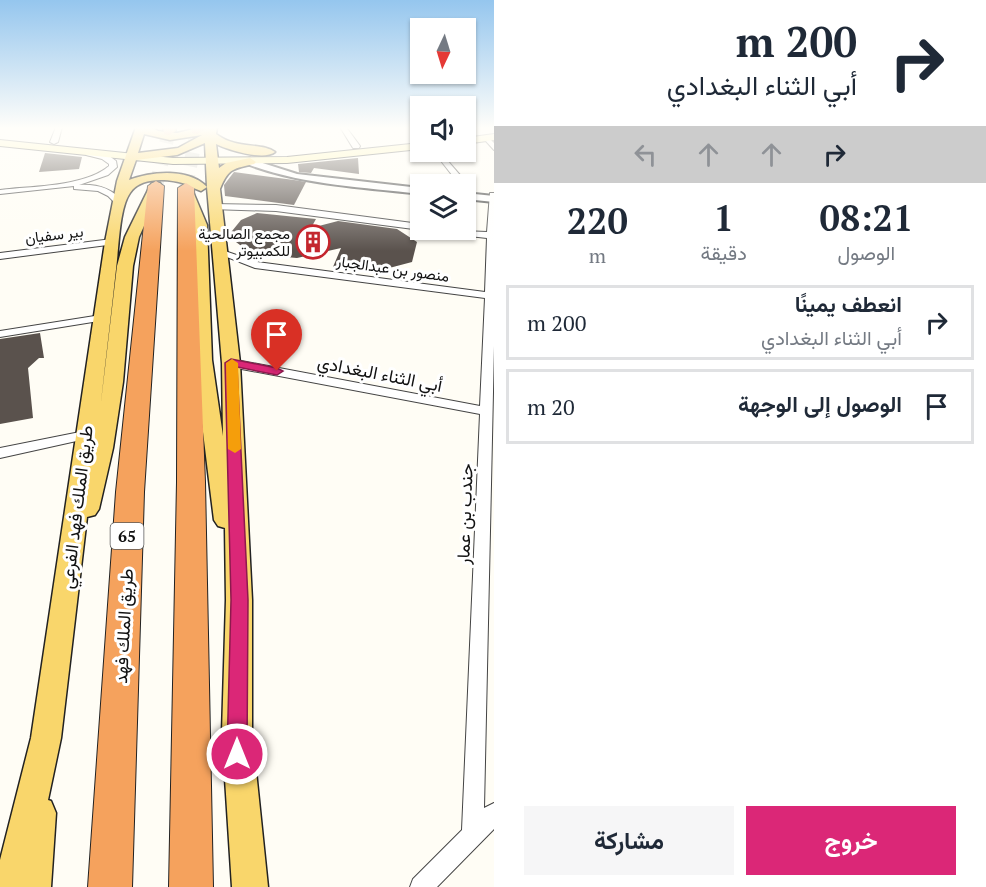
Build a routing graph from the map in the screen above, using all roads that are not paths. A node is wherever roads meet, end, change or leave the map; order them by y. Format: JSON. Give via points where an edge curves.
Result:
{"nodes":[{"id":1,"x":105,"y":168,"type":"edge"},
{"id":2,"x":110,"y":168,"type":"edge"},
{"id":3,"x":117,"y":168,"type":"edge"},
{"id":4,"x":127,"y":168,"type":"edge"},
{"id":5,"x":137,"y":168,"type":"edge"},
{"id":6,"x":147,"y":168,"type":"edge"},
{"id":7,"x":152,"y":168,"type":"edge"},
{"id":8,"x":195,"y":168,"type":"tunnel mouth"},
{"id":9,"x":205,"y":168,"type":"edge"},
{"id":10,"x":223,"y":168,"type":"edge"},
{"id":11,"x":267,"y":168,"type":"edge"},
{"id":12,"x":288,"y":168,"type":"edge"},
{"id":13,"x":123,"y":178,"type":"junction"},
{"id":14,"x":156,"y":186,"type":"joint"},
{"id":15,"x":410,"y":188,"type":"edge"},
{"id":16,"x":410,"y":188,"type":"edge"},
{"id":17,"x":476,"y":192,"type":"edge"},
{"id":18,"x":0,"y":193,"type":"edge"},
{"id":19,"x":205,"y":194,"type":"junction"},
{"id":20,"x":494,"y":197,"type":"edge"},
{"id":21,"x":410,"y":226,"type":"edge"},
{"id":22,"x":476,"y":234,"type":"edge"},
{"id":23,"x":493,"y":236,"type":"edge"},
{"id":24,"x":112,"y":242,"type":"junction"},
{"id":25,"x":219,"y":252,"type":"junction"},
{"id":26,"x":0,"y":256,"type":"edge"},
{"id":27,"x":492,"y":296,"type":"edge"},
{"id":28,"x":101,"y":318,"type":"junction"},
{"id":29,"x":0,"y":334,"type":"edge"},
{"id":30,"x":231,"y":363,"type":"junction"},
{"id":31,"x":486,"y":411,"type":"junction"},
{"id":32,"x":85,"y":435,"type":"junction"},
{"id":33,"x":0,"y":453,"type":"edge"},
{"id":34,"x":65,"y":595,"type":"junction"},
{"id":35,"x":239,"y":600,"type":"junction"},
{"id":36,"x":46,"y":738,"type":"junction"},
{"id":37,"x":494,"y":814,"type":"edge"},
{"id":38,"x":473,"y":835,"type":"junction"},
{"id":39,"x":247,"y":881,"type":"edge"},
{"id":40,"x":11,"y":887,"type":"edge"},
{"id":41,"x":33,"y":887,"type":"edge"},
{"id":42,"x":110,"y":887,"type":"edge"},
{"id":43,"x":191,"y":887,"type":"edge"},
{"id":44,"x":421,"y":887,"type":"edge"}],
"edges":[{"from":1,"to":13,"type":"main road"},
{"from":2,"to":13,"type":"main road"},
{"from":3,"to":13,"type":"street"},
{"from":4,"to":13,"type":"main road","name":"طريق الملك فهد الفرعي"},
{"from":5,"to":13,"type":"main road"},
{"from":6,"to":13,"type":"main road"},
{"from":7,"to":13,"type":"main road"},
{"from":8,"to":19,"type":"main road"},
{"from":9,"to":19,"type":"main road"},
{"from":10,"to":19,"type":"main road"},
{"from":11,"to":15,"type":"street","via":[[297,177]]},
{"from":12,"to":16,"type":"street"},
{"from":13,"to":18,"type":"street","via":[[98,177]]},
{"from":13,"to":18,"type":"street","via":[[114,195],[83,186]]},
{"from":13,"to":19,"type":"main road","via":[[125,189],[146,180],[170,177],[196,183],[207,191]]},
{"from":13,"to":24,"type":"main road","name":"طريق الملك فهد الفرعي"},
{"from":14,"to":34,"type":"main road","via":[[132,237],[125,266],[114,382],[102,448]]},
{"from":14,"to":42,"type":"highway","name":"طريق الملك فهد","number":"65","via":[[130,492]]},
{"from":17,"to":20,"type":"street"},
{"from":19,"to":21,"type":"street"},
{"from":19,"to":25,"type":"main road"},
{"from":19,"to":35,"type":"main road","via":[[200,225],[203,360]]},
{"from":19,"to":43,"type":"highway","via":[[191,482]]},
{"from":20,"to":23,"type":"street","name":"جندب بن عمار"},
{"from":22,"to":23,"type":"street"},
{"from":23,"to":27,"type":"street","name":"جندب بن عمار"},
{"from":24,"to":26,"type":"street","name":"بير سفيان"},
{"from":24,"to":28,"type":"main road","name":"طريق الملك فهد الفرعي"},
{"from":25,"to":27,"type":"street","name":"منصور بن عبدالجبار","via":[[255,265]]},
{"from":25,"to":30,"type":"main road"},
{"from":27,"to":31,"type":"street","name":"جندب بن عمار"},
{"from":28,"to":29,"type":"street"},
{"from":28,"to":32,"type":"main road","name":"طريق الملك فهد الفرعي"},
{"from":30,"to":31,"type":"street","name":"أبي الثناء البغدادي"},
{"from":30,"to":35,"type":"main road"},
{"from":31,"to":38,"type":"street","name":"جندب بن عمار"},
{"from":32,"to":33,"type":"street"},
{"from":32,"to":34,"type":"main road","name":"طريق الملك فهد الفرعي"},
{"from":34,"to":36,"type":"main road","name":"طريق الملك فهد الفرعي"},
{"from":35,"to":39,"type":"main road","via":[[237,732]]},
{"from":36,"to":40,"type":"main road","name":"طريق الملك فهد الفرعي"},
{"from":36,"to":41,"type":"main road"},
{"from":37,"to":38,"type":"street"},
{"from":38,"to":44,"type":"street"}]}
